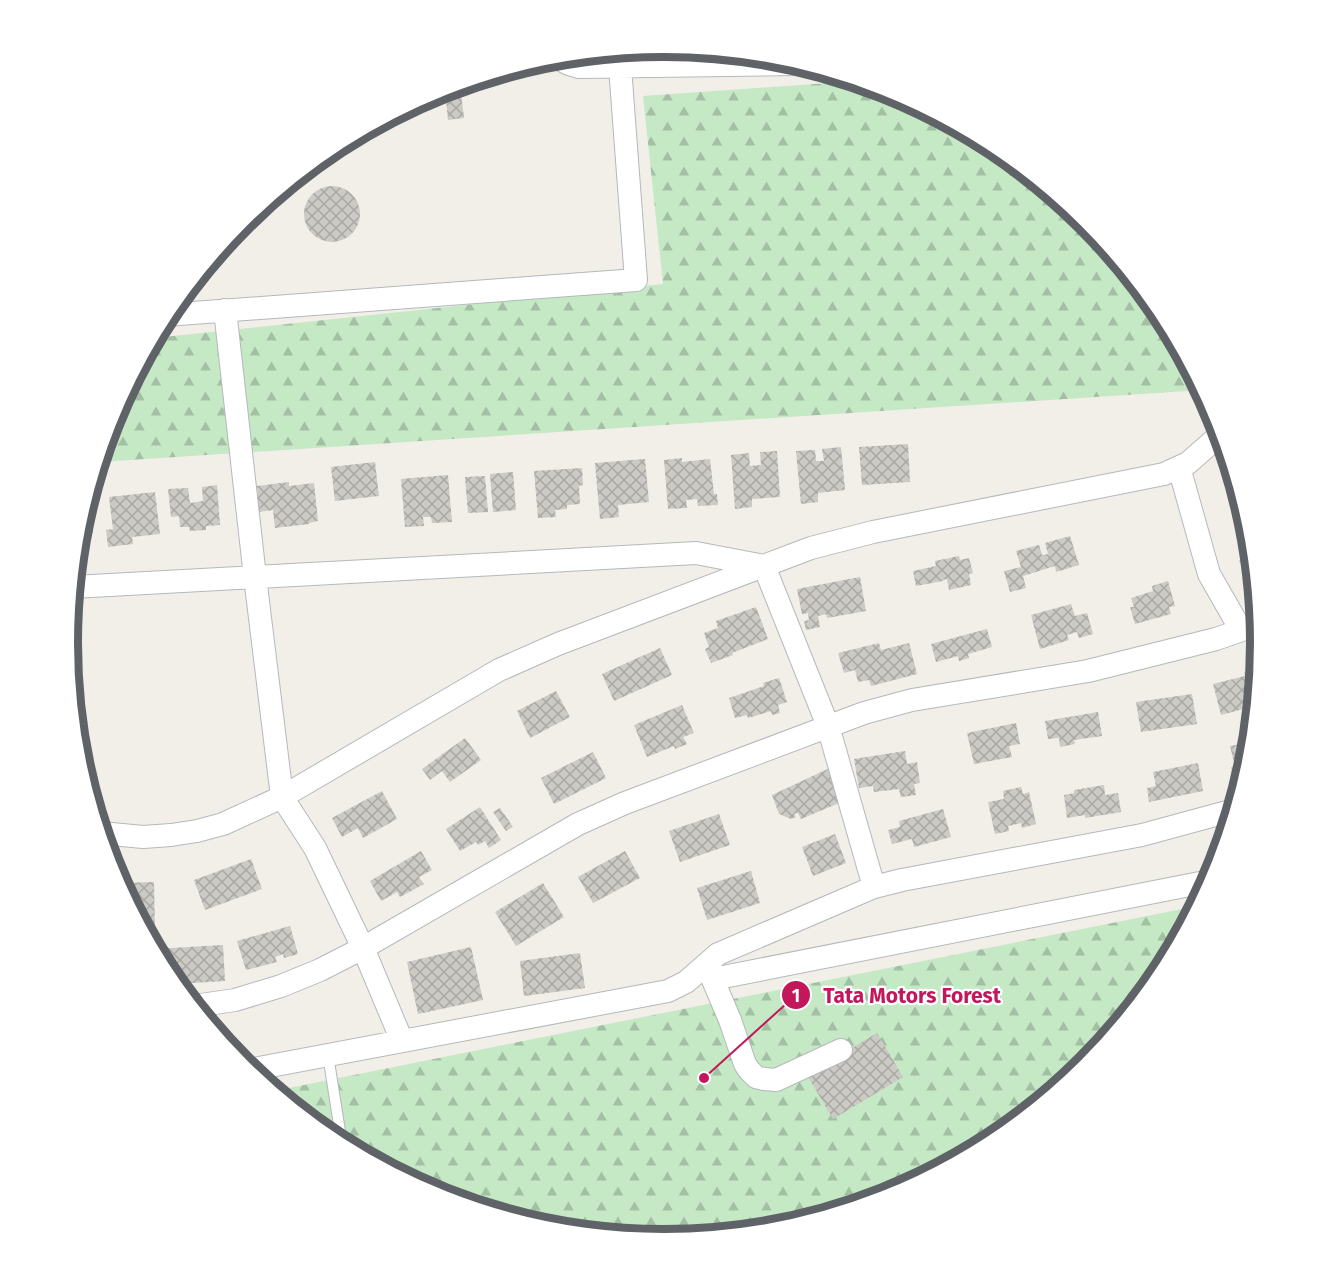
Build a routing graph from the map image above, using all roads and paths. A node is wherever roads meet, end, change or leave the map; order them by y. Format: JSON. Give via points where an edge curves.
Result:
{"nodes":[{"id":1,"x":571,"y":65,"type":"edge"},
{"id":2,"x":757,"y":65,"type":"edge"},
{"id":3,"x":620,"y":67,"type":"junction"},
{"id":4,"x":183,"y":308,"type":"edge"},
{"id":5,"x":225,"y":310,"type":"junction"},
{"id":6,"x":1213,"y":441,"type":"edge"},
{"id":7,"x":1179,"y":467,"type":"junction"},
{"id":8,"x":764,"y":566,"type":"junction"},
{"id":9,"x":255,"y":577,"type":"junction"},
{"id":10,"x":81,"y":587,"type":"edge"},
{"id":11,"x":1250,"y":627,"type":"edge"},
{"id":12,"x":828,"y":726,"type":"junction"},
{"id":13,"x":282,"y":797,"type":"junction"},
{"id":14,"x":1225,"y":813,"type":"edge"},
{"id":15,"x":110,"y":834,"type":"edge"},
{"id":16,"x":1198,"y":883,"type":"edge"},
{"id":17,"x":874,"y":887,"type":"junction"},
{"id":18,"x":363,"y":948,"type":"junction"},
{"id":19,"x":710,"y":972,"type":"junction"},
{"id":20,"x":203,"y":1005,"type":"edge"},
{"id":21,"x":402,"y":1041,"type":"junction"},
{"id":22,"x":841,"y":1050,"type":"dead end"},
{"id":23,"x":328,"y":1055,"type":"junction"},
{"id":24,"x":261,"y":1068,"type":"edge"},
{"id":25,"x":340,"y":1131,"type":"edge"}],
"edges":[{"from":1,"to":3,"type":"street"},
{"from":2,"to":3,"type":"street"},
{"from":3,"to":5,"type":"street","via":[[636,280]]},
{"from":4,"to":5,"type":"street"},
{"from":5,"to":9,"type":"street"},
{"from":6,"to":7,"type":"street"},
{"from":7,"to":8,"type":"street","via":[[1164,474],[873,532],[811,548]]},
{"from":7,"to":11,"type":"street","via":[[1209,574]]},
{"from":8,"to":9,"type":"street","via":[[696,553]]},
{"from":8,"to":12,"type":"street"},
{"from":8,"to":13,"type":"street","via":[[499,670]]},
{"from":9,"to":10,"type":"street"},
{"from":9,"to":13,"type":"street"},
{"from":11,"to":12,"type":"street","via":[[1088,671],[912,700]]},
{"from":12,"to":17,"type":"street"},
{"from":12,"to":18,"type":"street","via":[[578,824]]},
{"from":13,"to":15,"type":"street","via":[[197,831],[143,837]]},
{"from":13,"to":18,"type":"street","via":[[315,848]]},
{"from":14,"to":17,"type":"street","via":[[1142,835]]},
{"from":16,"to":19,"type":"street"},
{"from":17,"to":19,"type":"street","via":[[718,954]]},
{"from":18,"to":20,"type":"street","via":[[281,986],[236,1000]]},
{"from":18,"to":21,"type":"street"},
{"from":19,"to":21,"type":"street","via":[[668,991]]},
{"from":19,"to":22,"type":"street","via":[[745,1064],[756,1077],[776,1080]]},
{"from":21,"to":23,"type":"street"},
{"from":23,"to":24,"type":"street"},
{"from":23,"to":25,"type":"lane"}]}
